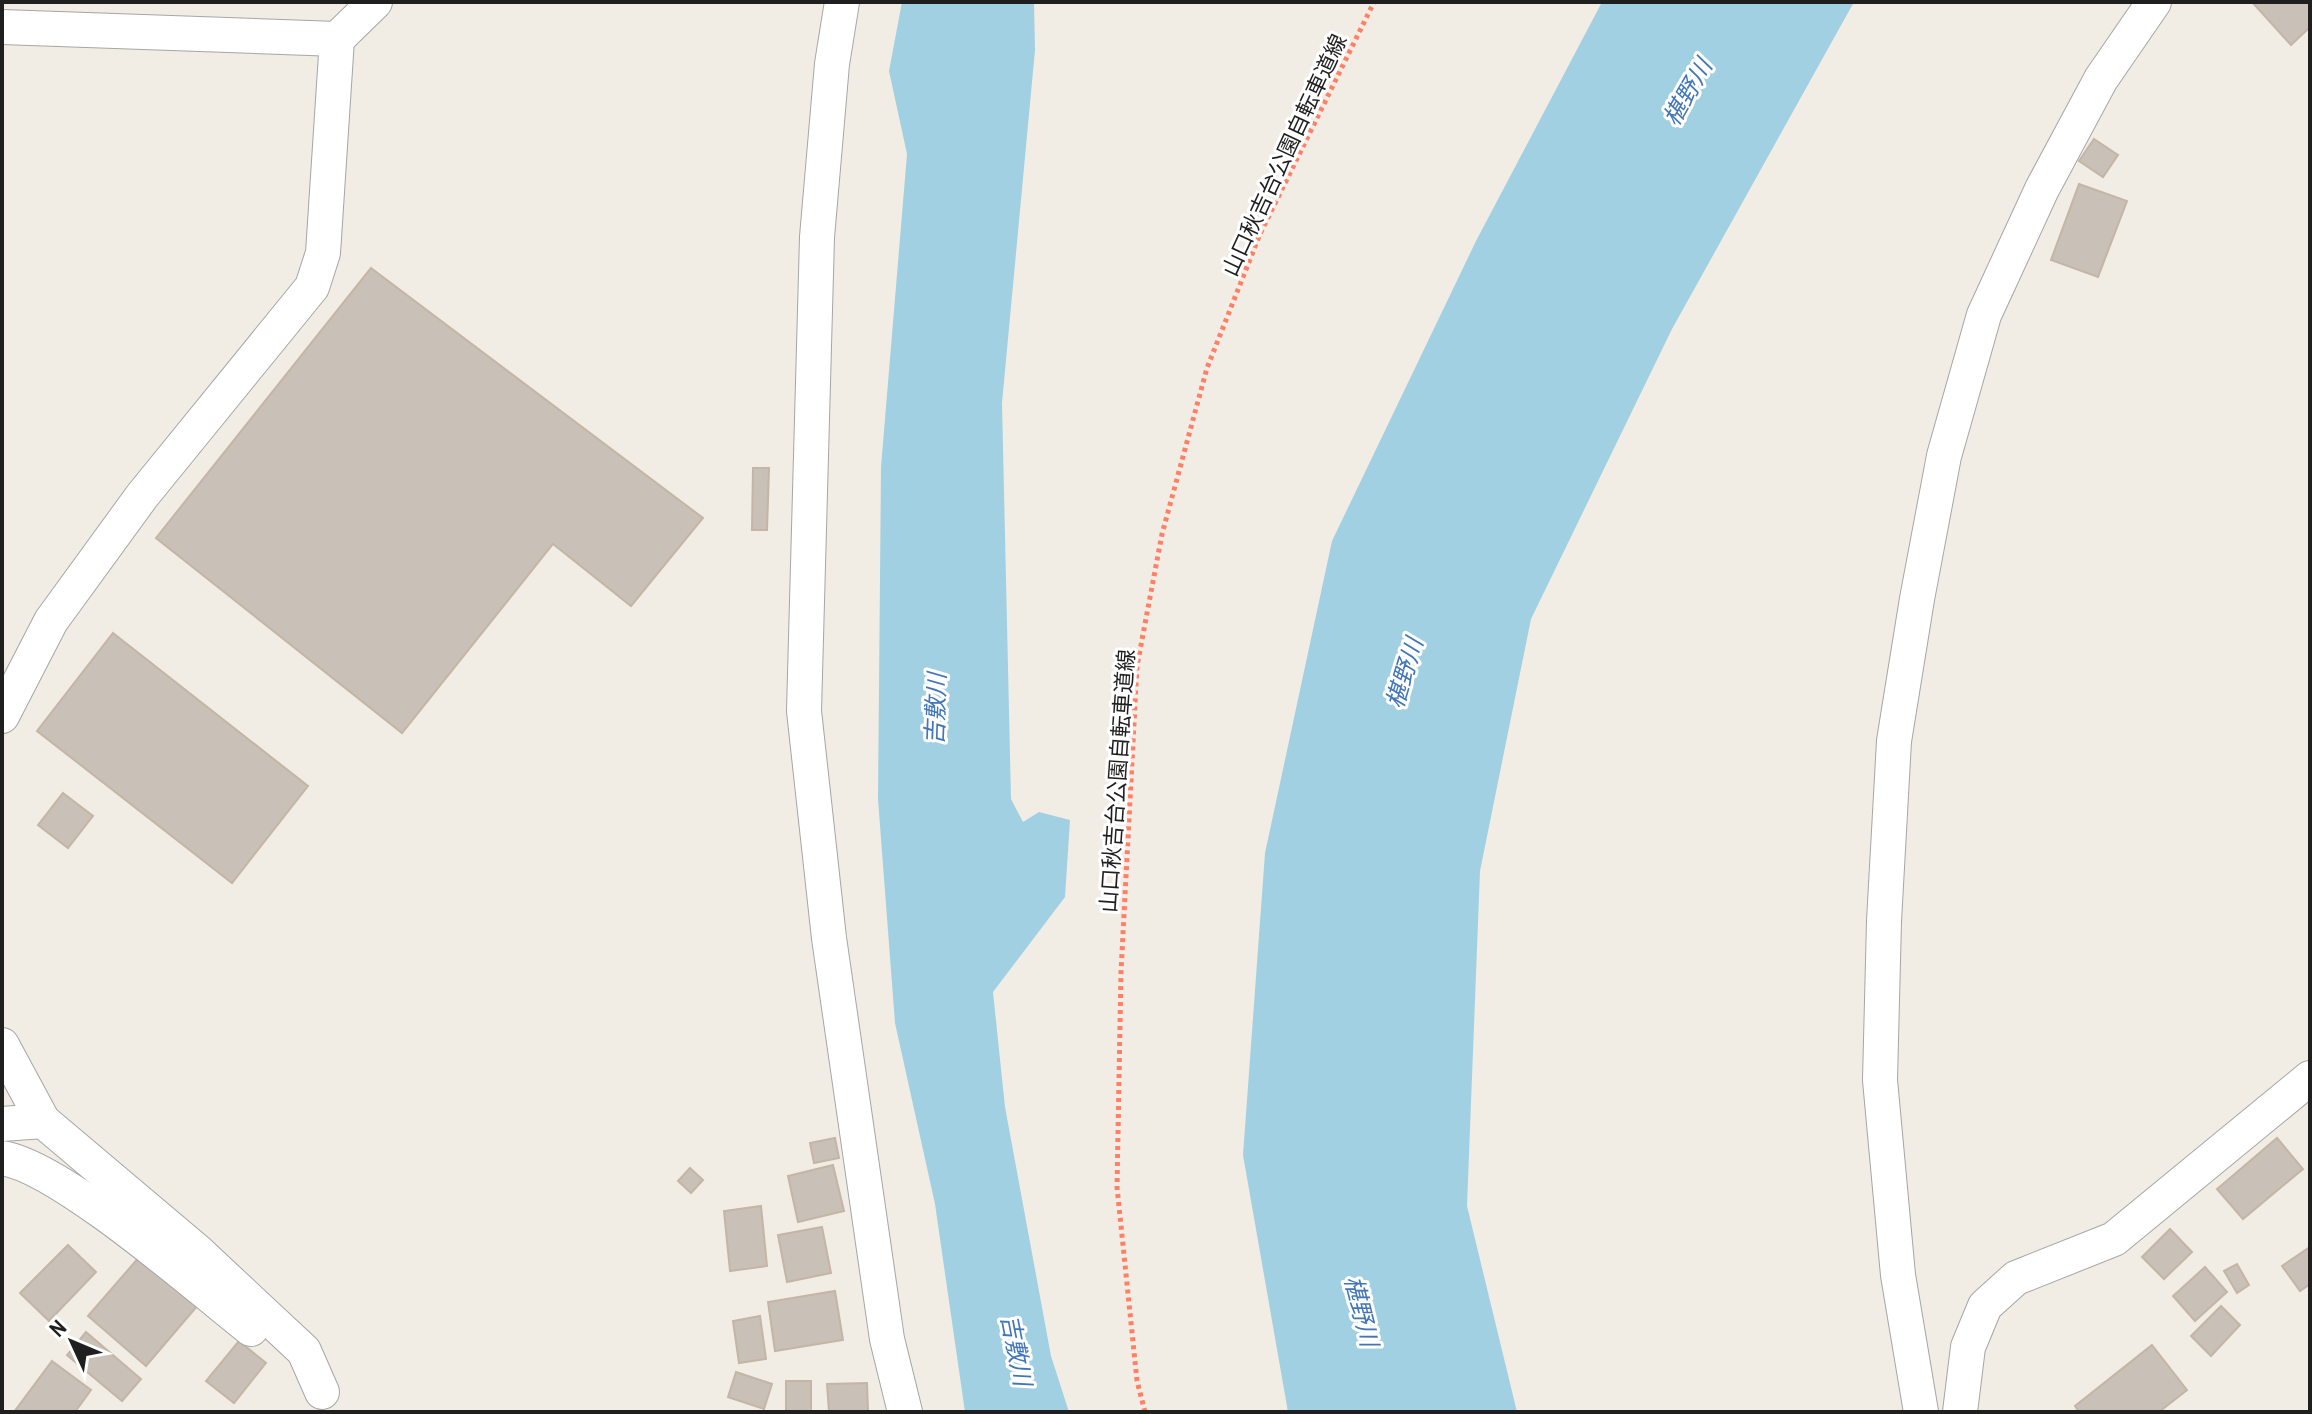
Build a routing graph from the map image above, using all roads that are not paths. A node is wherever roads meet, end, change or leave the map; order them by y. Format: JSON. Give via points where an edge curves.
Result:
{"nodes":[{"id":1,"x":375,"y":2,"type":"edge"},
{"id":2,"x":842,"y":2,"type":"edge"},
{"id":3,"x":2154,"y":2,"type":"edge"},
{"id":4,"x":2,"y":27,"type":"edge"},
{"id":5,"x":337,"y":39,"type":"junction"},
{"id":6,"x":2,"y":716,"type":"edge"},
{"id":7,"x":2,"y":1045,"type":"edge"},
{"id":8,"x":2310,"y":1078,"type":"edge"},
{"id":9,"x":43,"y":1121,"type":"junction"},
{"id":10,"x":2,"y":1124,"type":"edge"},
{"id":11,"x":2,"y":1158,"type":"edge"},
{"id":12,"x":333,"y":1402,"type":"edge"},
{"id":13,"x":905,"y":1412,"type":"edge"},
{"id":14,"x":1921,"y":1412,"type":"edge"},
{"id":15,"x":1960,"y":1412,"type":"edge"}],
"edges":[{"from":1,"to":5,"type":"street"},
{"from":2,"to":13,"type":"street","via":[[817,237],[804,711],[829,938],[873,1246]]},
{"from":3,"to":14,"type":"street","via":[[2094,93],[1984,315],[1944,456],[1915,613],[1894,741],[1880,1080],[1898,1275]]},
{"from":4,"to":5,"type":"street"},
{"from":5,"to":6,"type":"street","via":[[323,253],[312,287],[142,496],[69,596]]},
{"from":7,"to":9,"type":"street"},
{"from":8,"to":15,"type":"street","via":[[2114,1239],[2016,1278],[1985,1306],[1968,1347]]},
{"from":9,"to":10,"type":"street"},
{"from":9,"to":12,"type":"street","via":[[197,1251],[304,1351]]},
{"from":11,"to":12,"type":"street","via":[[50,1179],[120,1226],[281,1353]]}]}
